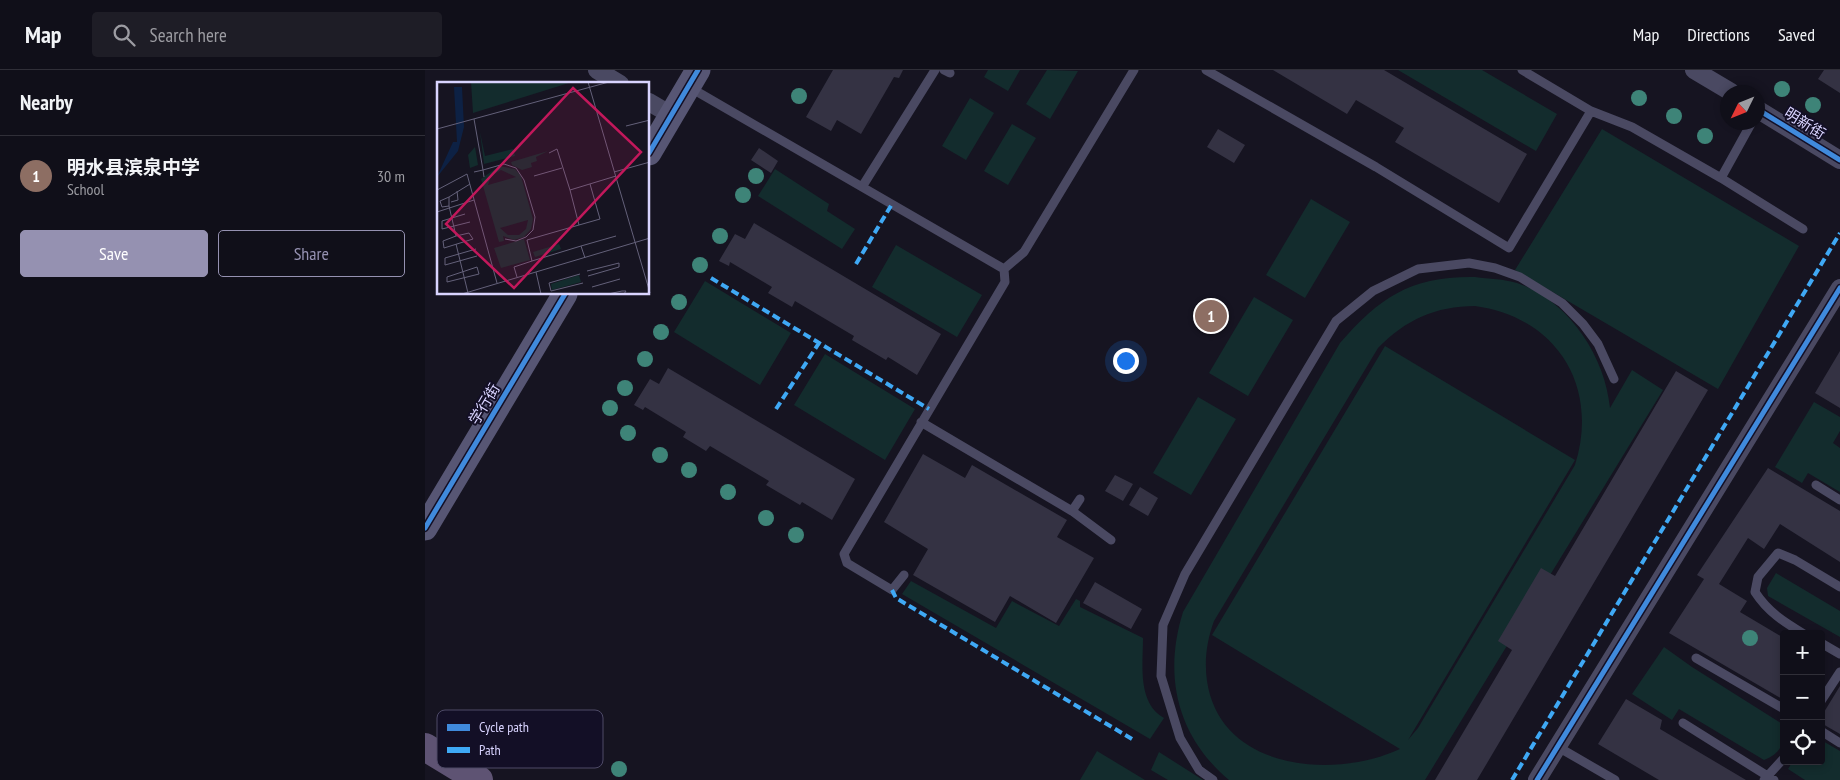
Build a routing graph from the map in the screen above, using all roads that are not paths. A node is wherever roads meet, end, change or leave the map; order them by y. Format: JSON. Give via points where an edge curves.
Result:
{"nodes":[{"id":1,"x":597,"y":70,"type":"edge"},
{"id":2,"x":935,"y":70,"type":"edge"},
{"id":3,"x":1134,"y":70,"type":"edge"},
{"id":4,"x":1206,"y":70,"type":"edge"},
{"id":5,"x":1522,"y":70,"type":"edge"},
{"id":6,"x":1694,"y":70,"type":"edge"},
{"id":7,"x":694,"y":78,"type":"edge"},
{"id":8,"x":617,"y":82,"type":"edge"},
{"id":9,"x":1720,"y":85,"type":"edge"},
{"id":10,"x":650,"y":103,"type":"edge"},
{"id":11,"x":1591,"y":111,"type":"junction"},
{"id":12,"x":671,"y":115,"type":"junction"},
{"id":13,"x":1765,"y":118,"type":"edge"},
{"id":14,"x":1748,"y":130,"type":"edge"},
{"id":15,"x":1074,"y":148,"type":"dead end"},
{"id":16,"x":650,"y":151,"type":"edge"},
{"id":17,"x":1084,"y":153,"type":"junction"},
{"id":18,"x":1840,"y":160,"type":"edge"},
{"id":19,"x":1721,"y":178,"type":"junction"},
{"id":20,"x":863,"y":187,"type":"junction"},
{"id":21,"x":1803,"y":229,"type":"dead end"},
{"id":22,"x":1004,"y":269,"type":"junction"},
{"id":23,"x":1840,"y":288,"type":"edge"},
{"id":24,"x":564,"y":295,"type":"edge"},
{"id":25,"x":1614,"y":379,"type":"dead end"},
{"id":26,"x":921,"y":422,"type":"junction"},
{"id":27,"x":1816,"y":486,"type":"dead end"},
{"id":28,"x":1080,"y":499,"type":"dead end"},
{"id":29,"x":1840,"y":500,"type":"edge"},
{"id":30,"x":1072,"y":511,"type":"junction"},
{"id":31,"x":425,"y":528,"type":"edge"},
{"id":32,"x":1111,"y":540,"type":"dead end"},
{"id":33,"x":904,"y":575,"type":"dead end"},
{"id":34,"x":1840,"y":587,"type":"edge"},
{"id":35,"x":1798,"y":630,"type":"edge"},
{"id":36,"x":1825,"y":645,"type":"edge"},
{"id":37,"x":1840,"y":654,"type":"edge"},
{"id":38,"x":1696,"y":658,"type":"dead end"},
{"id":39,"x":1840,"y":672,"type":"edge"},
{"id":40,"x":1825,"y":695,"type":"edge"},
{"id":41,"x":1780,"y":707,"type":"edge"},
{"id":42,"x":1683,"y":723,"type":"dead end"},
{"id":43,"x":1825,"y":734,"type":"edge"},
{"id":44,"x":1840,"y":743,"type":"edge"},
{"id":45,"x":1558,"y":746,"type":"junction"},
{"id":46,"x":425,"y":747,"type":"edge"},
{"id":47,"x":437,"y":754,"type":"edge"},
{"id":48,"x":1780,"y":763,"type":"edge"},
{"id":49,"x":459,"y":768,"type":"edge"},
{"id":50,"x":1768,"y":779,"type":"edge"},
{"id":51,"x":479,"y":780,"type":"edge"},
{"id":52,"x":1213,"y":780,"type":"edge"},
{"id":53,"x":1537,"y":780,"type":"edge"},
{"id":54,"x":1615,"y":780,"type":"edge"}],
"edges":[{"from":1,"to":8,"type":"street"},
{"from":2,"to":20,"type":"lane"},
{"from":3,"to":17,"type":"lane"},
{"from":4,"to":11,"type":"lane","via":[[1509,248]]},
{"from":5,"to":11,"type":"lane"},
{"from":6,"to":9,"type":"street"},
{"from":7,"to":12,"type":"street"},
{"from":7,"to":20,"type":"lane"},
{"from":10,"to":12,"type":"street"},
{"from":11,"to":19,"type":"lane","via":[[1632,127]]},
{"from":12,"to":16,"type":"street"},
{"from":13,"to":18,"type":"street","name":"明新街"},
{"from":14,"to":19,"type":"lane"},
{"from":15,"to":17,"type":"lane"},
{"from":17,"to":22,"type":"lane","via":[[1024,252]]},
{"from":19,"to":21,"type":"lane"},
{"from":20,"to":22,"type":"lane"},
{"from":22,"to":26,"type":"lane","via":[[1005,282]]},
{"from":23,"to":45,"type":"street"},
{"from":24,"to":31,"type":"street","name":"学行街"},
{"from":25,"to":52,"type":"lane","via":[[1598,344],[1562,303],[1520,277],[1495,268],[1469,264],[1418,269],[1373,291],[1336,321],[1185,574],[1163,625],[1161,676],[1180,738],[1199,770]]},
{"from":26,"to":30,"type":"lane"},
{"from":26,"to":33,"type":"lane","via":[[844,554],[847,563],[892,590]]},
{"from":27,"to":29,"type":"lane"},
{"from":28,"to":30,"type":"lane"},
{"from":30,"to":32,"type":"lane"},
{"from":34,"to":35,"type":"lane","via":[[1778,553],[1758,577],[1755,592],[1765,607]]},
{"from":36,"to":37,"type":"lane"},
{"from":38,"to":41,"type":"lane"},
{"from":39,"to":40,"type":"lane"},
{"from":42,"to":50,"type":"lane"},
{"from":43,"to":44,"type":"lane"},
{"from":45,"to":53,"type":"street"},
{"from":45,"to":54,"type":"lane"},
{"from":46,"to":47,"type":"main road"},
{"from":48,"to":50,"type":"lane"},
{"from":49,"to":51,"type":"main road"}]}
